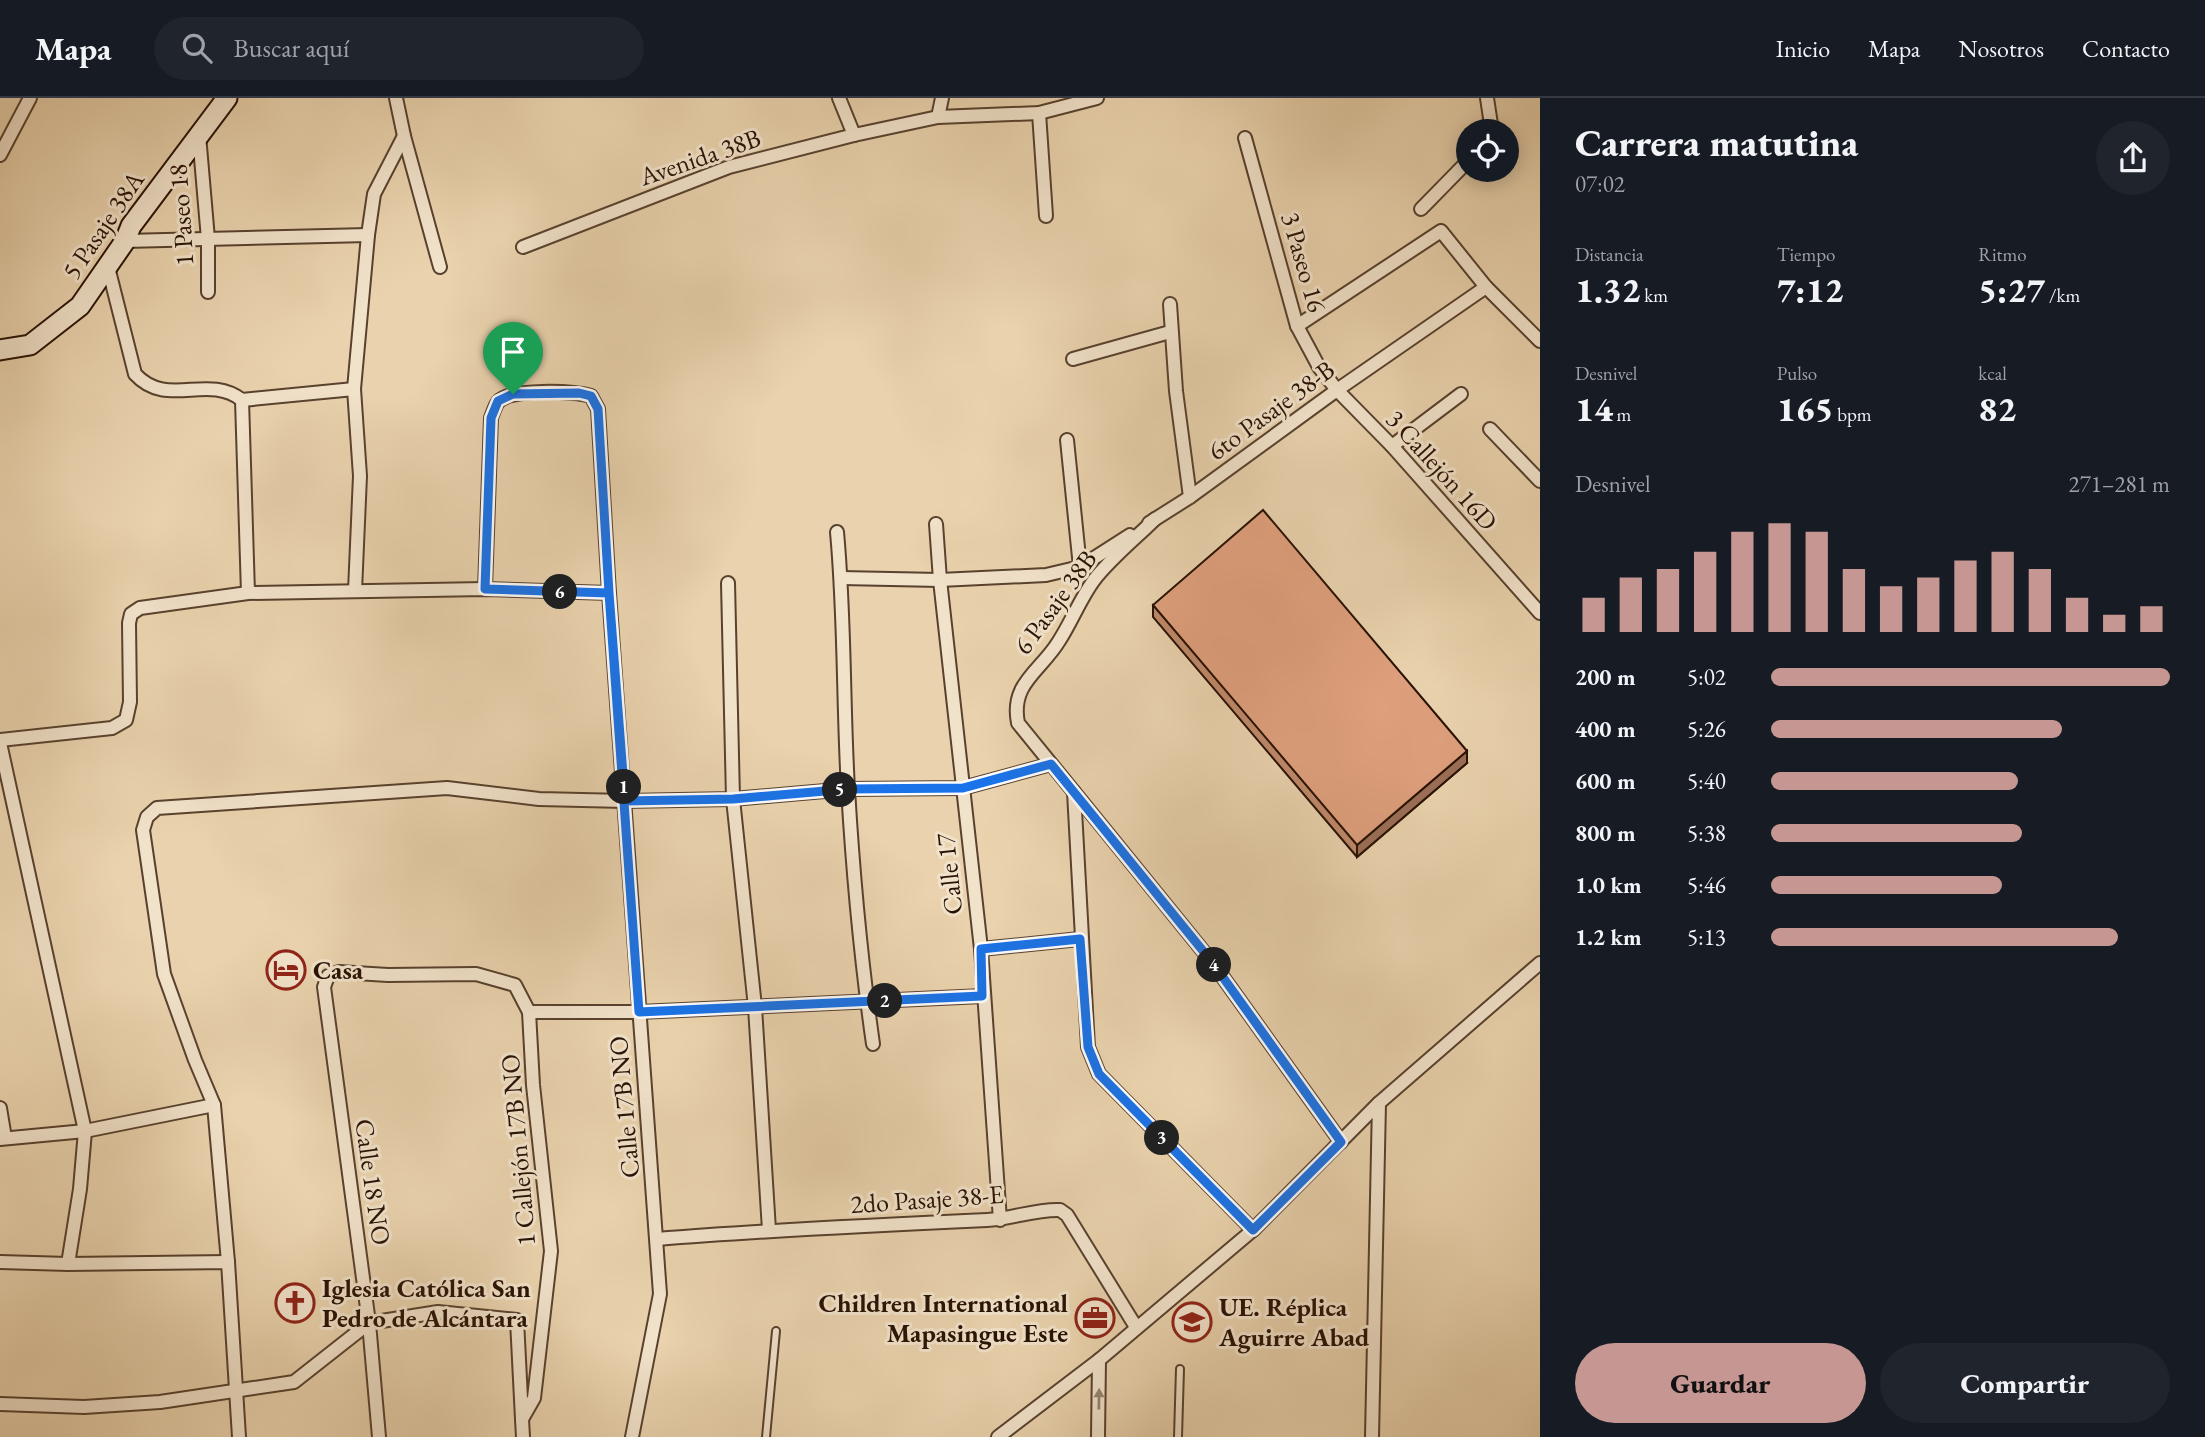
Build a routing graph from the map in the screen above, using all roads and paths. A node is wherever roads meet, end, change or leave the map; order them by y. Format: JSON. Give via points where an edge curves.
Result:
{"nodes":[{"id":1,"x":30,"y":98,"type":"edge"},
{"id":2,"x":227,"y":98,"type":"edge"},
{"id":3,"x":396,"y":98,"type":"edge"},
{"id":4,"x":839,"y":98,"type":"edge"},
{"id":5,"x":935,"y":98,"type":"edge"},
{"id":6,"x":943,"y":98,"type":"edge"},
{"id":7,"x":1097,"y":98,"type":"edge"},
{"id":8,"x":1487,"y":98,"type":"edge"},
{"id":9,"x":1039,"y":113,"type":"junction"},
{"id":10,"x":938,"y":117,"type":"junction"},
{"id":11,"x":1490,"y":119,"type":"edge"},
{"id":12,"x":199,"y":135,"type":"junction"},
{"id":13,"x":854,"y":135,"type":"junction"},
{"id":14,"x":404,"y":136,"type":"junction"},
{"id":15,"x":1245,"y":138,"type":"dead end"},
{"id":16,"x":0,"y":155,"type":"edge"},
{"id":17,"x":1456,"y":173,"type":"edge"},
{"id":18,"x":1421,"y":209,"type":"dead end"},
{"id":19,"x":1046,"y":216,"type":"dead end"},
{"id":20,"x":368,"y":234,"type":"junction"},
{"id":21,"x":208,"y":239,"type":"junction"},
{"id":22,"x":125,"y":241,"type":"junction"},
{"id":23,"x":523,"y":247,"type":"dead end"},
{"id":24,"x":108,"y":267,"type":"junction"},
{"id":25,"x":440,"y":267,"type":"dead end"},
{"id":26,"x":1486,"y":286,"type":"junction"},
{"id":27,"x":208,"y":292,"type":"dead end"},
{"id":28,"x":1170,"y":304,"type":"dead end"},
{"id":29,"x":1297,"y":326,"type":"junction"},
{"id":30,"x":1170,"y":332,"type":"junction"},
{"id":31,"x":1540,"y":341,"type":"edge"},
{"id":32,"x":0,"y":350,"type":"edge"},
{"id":33,"x":1073,"y":359,"type":"dead end"},
{"id":34,"x":354,"y":389,"type":"junction"},
{"id":35,"x":1337,"y":390,"type":"junction"},
{"id":36,"x":1461,"y":394,"type":"dead end"},
{"id":37,"x":242,"y":400,"type":"junction"},
{"id":38,"x":1490,"y":429,"type":"dead end"},
{"id":39,"x":1067,"y":440,"type":"dead end"},
{"id":40,"x":1392,"y":446,"type":"junction"},
{"id":41,"x":1540,"y":481,"type":"edge"},
{"id":42,"x":1190,"y":497,"type":"junction"},
{"id":43,"x":1155,"y":519,"type":"junction"},
{"id":44,"x":936,"y":524,"type":"dead end"},
{"id":45,"x":837,"y":532,"type":"dead end"},
{"id":46,"x":1080,"y":567,"type":"junction"},
{"id":47,"x":841,"y":578,"type":"junction"},
{"id":48,"x":940,"y":580,"type":"junction"},
{"id":49,"x":728,"y":583,"type":"dead end"},
{"id":50,"x":485,"y":589,"type":"junction"},
{"id":51,"x":355,"y":592,"type":"junction"},
{"id":52,"x":248,"y":593,"type":"junction"},
{"id":53,"x":609,"y":593,"type":"junction"},
{"id":54,"x":1540,"y":613,"type":"edge"},
{"id":55,"x":0,"y":742,"type":"edge"},
{"id":56,"x":1051,"y":764,"type":"junction"},
{"id":57,"x":963,"y":788,"type":"junction"},
{"id":58,"x":848,"y":789,"type":"junction"},
{"id":59,"x":1074,"y":792,"type":"junction"},
{"id":60,"x":733,"y":799,"type":"junction"},
{"id":61,"x":625,"y":801,"type":"junction"},
{"id":62,"x":1080,"y":939,"type":"junction"},
{"id":63,"x":981,"y":949,"type":"junction"},
{"id":64,"x":1540,"y":963,"type":"edge"},
{"id":65,"x":328,"y":976,"type":"joint"},
{"id":66,"x":982,"y":996,"type":"junction"},
{"id":67,"x":867,"y":1002,"type":"junction"},
{"id":68,"x":755,"y":1006,"type":"junction"},
{"id":69,"x":529,"y":1012,"type":"junction"},
{"id":70,"x":639,"y":1012,"type":"junction"},
{"id":71,"x":873,"y":1044,"type":"dead end"},
{"id":72,"x":1379,"y":1103,"type":"junction"},
{"id":73,"x":214,"y":1105,"type":"junction"},
{"id":74,"x":0,"y":1108,"type":"edge"},
{"id":75,"x":85,"y":1131,"type":"junction"},
{"id":76,"x":3,"y":1139,"type":"edge"},
{"id":77,"x":1341,"y":1142,"type":"junction"},
{"id":78,"x":1000,"y":1220,"type":"junction"},
{"id":79,"x":769,"y":1230,"type":"junction"},
{"id":80,"x":1253,"y":1230,"type":"junction"},
{"id":81,"x":657,"y":1238,"type":"junction"},
{"id":82,"x":0,"y":1262,"type":"edge"},
{"id":83,"x":228,"y":1262,"type":"junction"},
{"id":84,"x":68,"y":1264,"type":"junction"},
{"id":85,"x":369,"y":1323,"type":"junction"},
{"id":86,"x":1136,"y":1327,"type":"junction"},
{"id":87,"x":776,"y":1331,"type":"dead end"},
{"id":88,"x":1099,"y":1360,"type":"junction"},
{"id":89,"x":1180,"y":1369,"type":"dead end"},
{"id":90,"x":235,"y":1391,"type":"junction"},
{"id":91,"x":0,"y":1404,"type":"edge"},
{"id":92,"x":522,"y":1419,"type":"junction"},
{"id":93,"x":239,"y":1437,"type":"edge"},
{"id":94,"x":379,"y":1437,"type":"edge"},
{"id":95,"x":523,"y":1437,"type":"edge"},
{"id":96,"x":632,"y":1437,"type":"edge"},
{"id":97,"x":766,"y":1437,"type":"edge"},
{"id":98,"x":998,"y":1437,"type":"edge"},
{"id":99,"x":1098,"y":1437,"type":"edge"},
{"id":100,"x":1178,"y":1437,"type":"edge"},
{"id":101,"x":1372,"y":1437,"type":"edge"}],
"edges":[{"from":1,"to":16,"type":"street"},
{"from":2,"to":12,"type":"street","name":"5 Pasaje 38A"},
{"from":3,"to":14,"type":"street"},
{"from":4,"to":13,"type":"street"},
{"from":5,"to":10,"type":"street"},
{"from":6,"to":10,"type":"street"},
{"from":7,"to":9,"type":"street","name":"Avenida 38B"},
{"from":8,"to":11,"type":"street"},
{"from":9,"to":10,"type":"street","name":"Avenida 38B"},
{"from":9,"to":19,"type":"street"},
{"from":10,"to":13,"type":"street","name":"Avenida 38B"},
{"from":12,"to":21,"type":"street","name":"1 Paseo 18"},
{"from":12,"to":22,"type":"street","name":"5 Pasaje 38A","via":[[131,226]]},
{"from":13,"to":23,"type":"street","name":"Avenida 38B","via":[[729,167]]},
{"from":14,"to":20,"type":"street","via":[[374,194]]},
{"from":14,"to":25,"type":"street"},
{"from":15,"to":29,"type":"street","name":"3 Paseo 16"},
{"from":17,"to":18,"type":"street"},
{"from":20,"to":21,"type":"street"},
{"from":20,"to":34,"type":"street"},
{"from":21,"to":22,"type":"street"},
{"from":21,"to":27,"type":"street","name":"1 Paseo 18"},
{"from":22,"to":24,"type":"street","name":"5 Pasaje 38A"},
{"from":24,"to":32,"type":"street","name":"5 Pasaje 38A","via":[[80,306],[30,345]]},
{"from":24,"to":37,"type":"street","via":[[135,374],[144,384],[155,390],[220,389]]},
{"from":26,"to":29,"type":"street","via":[[1441,231]]},
{"from":26,"to":31,"type":"street"},
{"from":26,"to":35,"type":"street","name":"6to Pasaje 38-B"},
{"from":28,"to":30,"type":"street"},
{"from":29,"to":35,"type":"street","name":"3 Paseo 16"},
{"from":30,"to":33,"type":"street"},
{"from":30,"to":42,"type":"street"},
{"from":34,"to":37,"type":"street"},
{"from":34,"to":51,"type":"street","via":[[360,476]]},
{"from":35,"to":40,"type":"street","name":"3 Callejón 16D"},
{"from":35,"to":42,"type":"street","name":"6to Pasaje 38-B"},
{"from":36,"to":40,"type":"street"},
{"from":37,"to":52,"type":"street"},
{"from":38,"to":41,"type":"street"},
{"from":39,"to":46,"type":"street"},
{"from":40,"to":54,"type":"street","name":"3 Callejón 16D"},
{"from":42,"to":43,"type":"street","name":"6to Pasaje 38-B"},
{"from":43,"to":46,"type":"street","name":"6to Pasaje 38-B"},
{"from":43,"to":56,"type":"street","name":"6 Pasaje 38B","via":[[1096,578],[1055,648],[1017,695],[1018,723]]},
{"from":44,"to":48,"type":"street","name":"Calle 17"},
{"from":45,"to":47,"type":"street"},
{"from":46,"to":48,"type":"street","name":"6to Pasaje 38-B","via":[[1046,575]]},
{"from":47,"to":48,"type":"street","name":"6to Pasaje 38-B"},
{"from":47,"to":58,"type":"street"},
{"from":48,"to":57,"type":"street","name":"Calle 17"},
{"from":49,"to":60,"type":"street"},
{"from":50,"to":51,"type":"street"},
{"from":50,"to":53,"type":"street"},
{"from":50,"to":53,"type":"street","name":"Calle 17B NO","via":[[491,418],[498,401],[513,394],[579,393],[591,396],[598,409]]},
{"from":51,"to":52,"type":"street"},
{"from":52,"to":55,"type":"street","via":[[140,608],[131,614],[130,702],[126,720],[112,729]]},
{"from":53,"to":61,"type":"street","name":"Calle 17B NO"},
{"from":55,"to":75,"type":"street"},
{"from":56,"to":57,"type":"street"},
{"from":56,"to":59,"type":"street"},
{"from":57,"to":58,"type":"street"},
{"from":57,"to":63,"type":"street","name":"Calle 17"},
{"from":58,"to":60,"type":"street"},
{"from":58,"to":67,"type":"street"},
{"from":59,"to":62,"type":"street"},
{"from":59,"to":77,"type":"street","via":[[1212,962]]},
{"from":60,"to":61,"type":"street"},
{"from":60,"to":68,"type":"street"},
{"from":61,"to":70,"type":"street","name":"Calle 17B NO"},
{"from":61,"to":73,"type":"street","via":[[539,799],[447,788],[157,808],[147,817],[144,831],[164,974]]},
{"from":62,"to":63,"type":"street"},
{"from":62,"to":80,"type":"street","via":[[1088,1047],[1099,1074]]},
{"from":63,"to":66,"type":"street","name":"Calle 17"},
{"from":64,"to":72,"type":"street"},
{"from":65,"to":69,"type":"street","name":"1 Callejón 17B NO","via":[[339,972],[477,974],[514,985]]},
{"from":65,"to":85,"type":"street","name":"Calle 18 NO","via":[[324,987]]},
{"from":66,"to":67,"type":"street"},
{"from":66,"to":78,"type":"street","name":"Calle 17"},
{"from":67,"to":68,"type":"street"},
{"from":67,"to":71,"type":"street"},
{"from":68,"to":70,"type":"street"},
{"from":68,"to":79,"type":"street"},
{"from":69,"to":70,"type":"street"},
{"from":69,"to":92,"type":"street","name":"1 Callejón 17B NO","via":[[551,1251],[534,1398]]},
{"from":70,"to":81,"type":"street","name":"Calle 17B NO"},
{"from":72,"to":77,"type":"street"},
{"from":72,"to":101,"type":"street"},
{"from":73,"to":75,"type":"street"},
{"from":73,"to":83,"type":"street"},
{"from":74,"to":76,"type":"street"},
{"from":75,"to":76,"type":"street"},
{"from":75,"to":84,"type":"street"},
{"from":77,"to":80,"type":"street"},
{"from":78,"to":79,"type":"street","name":"2do Pasaje 38-E"},
{"from":78,"to":86,"type":"street","name":"2do Pasaje 38-E","via":[[1045,1210],[1067,1215]]},
{"from":79,"to":81,"type":"street","name":"2do Pasaje 38-E"},
{"from":80,"to":86,"type":"street"},
{"from":81,"to":96,"type":"street","name":"Calle 17B NO","via":[[660,1294]]},
{"from":82,"to":84,"type":"street"},
{"from":83,"to":84,"type":"street"},
{"from":83,"to":90,"type":"street"},
{"from":85,"to":90,"type":"street","via":[[294,1382]]},
{"from":85,"to":92,"type":"street","via":[[438,1312],[517,1320]]},
{"from":85,"to":94,"type":"street","name":"Calle 18 NO"},
{"from":86,"to":88,"type":"street"},
{"from":87,"to":97,"type":"lane"},
{"from":88,"to":98,"type":"street"},
{"from":99,"to":88,"type":"street","one_way":true},
{"from":89,"to":100,"type":"lane"},
{"from":90,"to":91,"type":"street","via":[[84,1407]]},
{"from":90,"to":93,"type":"street"},
{"from":92,"to":95,"type":"street","name":"1 Callejón 17B NO"}]}
